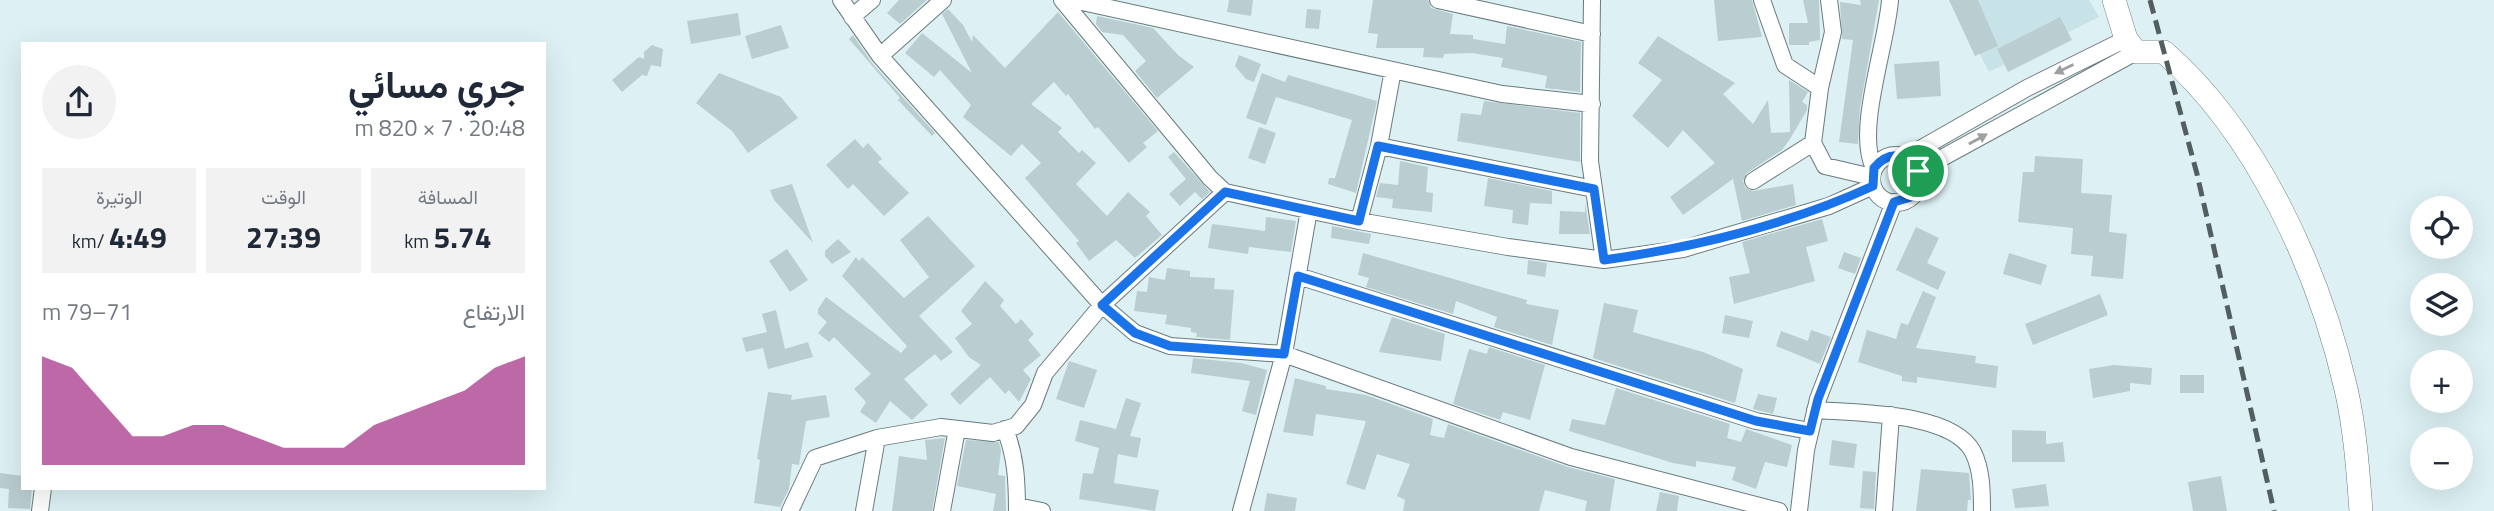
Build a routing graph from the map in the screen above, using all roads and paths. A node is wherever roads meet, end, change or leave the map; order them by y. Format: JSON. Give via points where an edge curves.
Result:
{"nodes":[{"id":1,"x":841,"y":0,"type":"edge"},
{"id":2,"x":872,"y":0,"type":"edge"},
{"id":3,"x":943,"y":0,"type":"edge"},
{"id":4,"x":1062,"y":0,"type":"edge"},
{"id":5,"x":1073,"y":0,"type":"edge"},
{"id":6,"x":1438,"y":0,"type":"edge"},
{"id":7,"x":1592,"y":0,"type":"edge"},
{"id":8,"x":1762,"y":0,"type":"edge"},
{"id":9,"x":1829,"y":0,"type":"edge"},
{"id":10,"x":1890,"y":0,"type":"edge"},
{"id":11,"x":2115,"y":0,"type":"edge"},
{"id":12,"x":852,"y":17,"type":"junction"},
{"id":13,"x":1592,"y":34,"type":"junction"},
{"id":14,"x":2131,"y":46,"type":"junction"},
{"id":15,"x":880,"y":56,"type":"junction"},
{"id":16,"x":1393,"y":70,"type":"junction"},
{"id":17,"x":1820,"y":88,"type":"junction"},
{"id":18,"x":1592,"y":104,"type":"junction"},
{"id":19,"x":1813,"y":142,"type":"junction"},
{"id":20,"x":1378,"y":146,"type":"junction"},
{"id":21,"x":1906,"y":158,"type":"junction"},
{"id":22,"x":1918,"y":171,"type":"junction"},
{"id":23,"x":1873,"y":177,"type":"junction"},
{"id":24,"x":1753,"y":181,"type":"dead end"},
{"id":25,"x":1594,"y":189,"type":"junction"},
{"id":26,"x":1225,"y":192,"type":"junction"},
{"id":27,"x":1894,"y":202,"type":"junction"},
{"id":28,"x":1309,"y":210,"type":"junction"},
{"id":29,"x":1359,"y":221,"type":"junction"},
{"id":30,"x":1604,"y":260,"type":"junction"},
{"id":31,"x":1298,"y":276,"type":"junction"},
{"id":32,"x":1102,"y":305,"type":"junction"},
{"id":33,"x":1284,"y":354,"type":"junction"},
{"id":34,"x":1815,"y":410,"type":"junction"},
{"id":35,"x":1891,"y":415,"type":"junction"},
{"id":36,"x":957,"y":429,"type":"junction"},
{"id":37,"x":1005,"y":429,"type":"junction"},
{"id":38,"x":1810,"y":431,"type":"junction"},
{"id":39,"x":877,"y":438,"type":"junction"},
{"id":40,"x":43,"y":490,"type":"edge"},
{"id":41,"x":1017,"y":509,"type":"edge"},
{"id":42,"x":40,"y":511,"type":"edge"},
{"id":43,"x":790,"y":511,"type":"edge"},
{"id":44,"x":864,"y":511,"type":"edge"},
{"id":45,"x":942,"y":511,"type":"edge"},
{"id":46,"x":1042,"y":511,"type":"edge"},
{"id":47,"x":1241,"y":511,"type":"edge"},
{"id":48,"x":1779,"y":511,"type":"edge"},
{"id":49,"x":1799,"y":511,"type":"edge"},
{"id":50,"x":1884,"y":511,"type":"edge"},
{"id":51,"x":1982,"y":511,"type":"edge"},
{"id":52,"x":2361,"y":511,"type":"edge"}],
"edges":[{"from":1,"to":12,"type":"street"},
{"from":2,"to":12,"type":"street"},
{"from":3,"to":15,"type":"street"},
{"from":4,"to":26,"type":"street"},
{"from":5,"to":16,"type":"street"},
{"from":6,"to":13,"type":"street"},
{"from":7,"to":13,"type":"street"},
{"from":8,"to":17,"type":"street","via":[[1785,65]]},
{"from":9,"to":17,"type":"street","via":[[1833,32]]},
{"from":10,"to":23,"type":"street","via":[[1868,130]]},
{"from":11,"to":14,"type":"main road"},
{"from":12,"to":15,"type":"street"},
{"from":13,"to":18,"type":"street"},
{"from":14,"to":21,"type":"street","one_way":true,"via":[[2027,88]]},
{"from":22,"to":14,"type":"street","one_way":true},
{"from":14,"to":52,"type":"main road","via":[[2164,52],[2199,85],[2284,211],[2346,390]]},
{"from":15,"to":32,"type":"street"},
{"from":16,"to":18,"type":"street","via":[[1502,94]]},
{"from":16,"to":20,"type":"street"},
{"from":17,"to":19,"type":"street"},
{"from":18,"to":25,"type":"street"},
{"from":19,"to":23,"type":"street","via":[[1825,166]]},
{"from":19,"to":24,"type":"street"},
{"from":20,"to":25,"type":"street"},
{"from":20,"to":29,"type":"street"},
{"from":21,"to":22,"type":"street"},
{"from":21,"to":23,"type":"street","via":[[1888,156]]},
{"from":22,"to":27,"type":"street","via":[[1919,181],[1911,197]]},
{"from":23,"to":27,"type":"street","via":[[1877,194]]},
{"from":23,"to":30,"type":"street","via":[[1829,206],[1683,249]]},
{"from":25,"to":30,"type":"street"},
{"from":26,"to":28,"type":"street"},
{"from":26,"to":32,"type":"street"},
{"from":27,"to":34,"type":"street"},
{"from":28,"to":29,"type":"street"},
{"from":28,"to":31,"type":"street"},
{"from":29,"to":30,"type":"street"},
{"from":31,"to":33,"type":"street"},
{"from":31,"to":38,"type":"street","via":[[1756,421]]},
{"from":32,"to":33,"type":"street","via":[[1135,333],[1170,346]]},
{"from":32,"to":37,"type":"street","via":[[1045,373],[1033,405],[1016,426]]},
{"from":33,"to":47,"type":"street"},
{"from":33,"to":48,"type":"street","via":[[1572,457]]},
{"from":34,"to":35,"type":"street"},
{"from":34,"to":38,"type":"street"},
{"from":35,"to":50,"type":"street"},
{"from":35,"to":51,"type":"street","via":[[1952,430],[1972,451],[1982,483]]},
{"from":36,"to":37,"type":"street","via":[[993,433]]},
{"from":36,"to":39,"type":"street","via":[[941,427]]},
{"from":36,"to":45,"type":"street"},
{"from":37,"to":41,"type":"street","via":[[1013,449]]},
{"from":38,"to":49,"type":"street"},
{"from":39,"to":43,"type":"street","via":[[815,458]]},
{"from":39,"to":44,"type":"street"},
{"from":40,"to":42,"type":"street"},
{"from":41,"to":46,"type":"street"}]}
